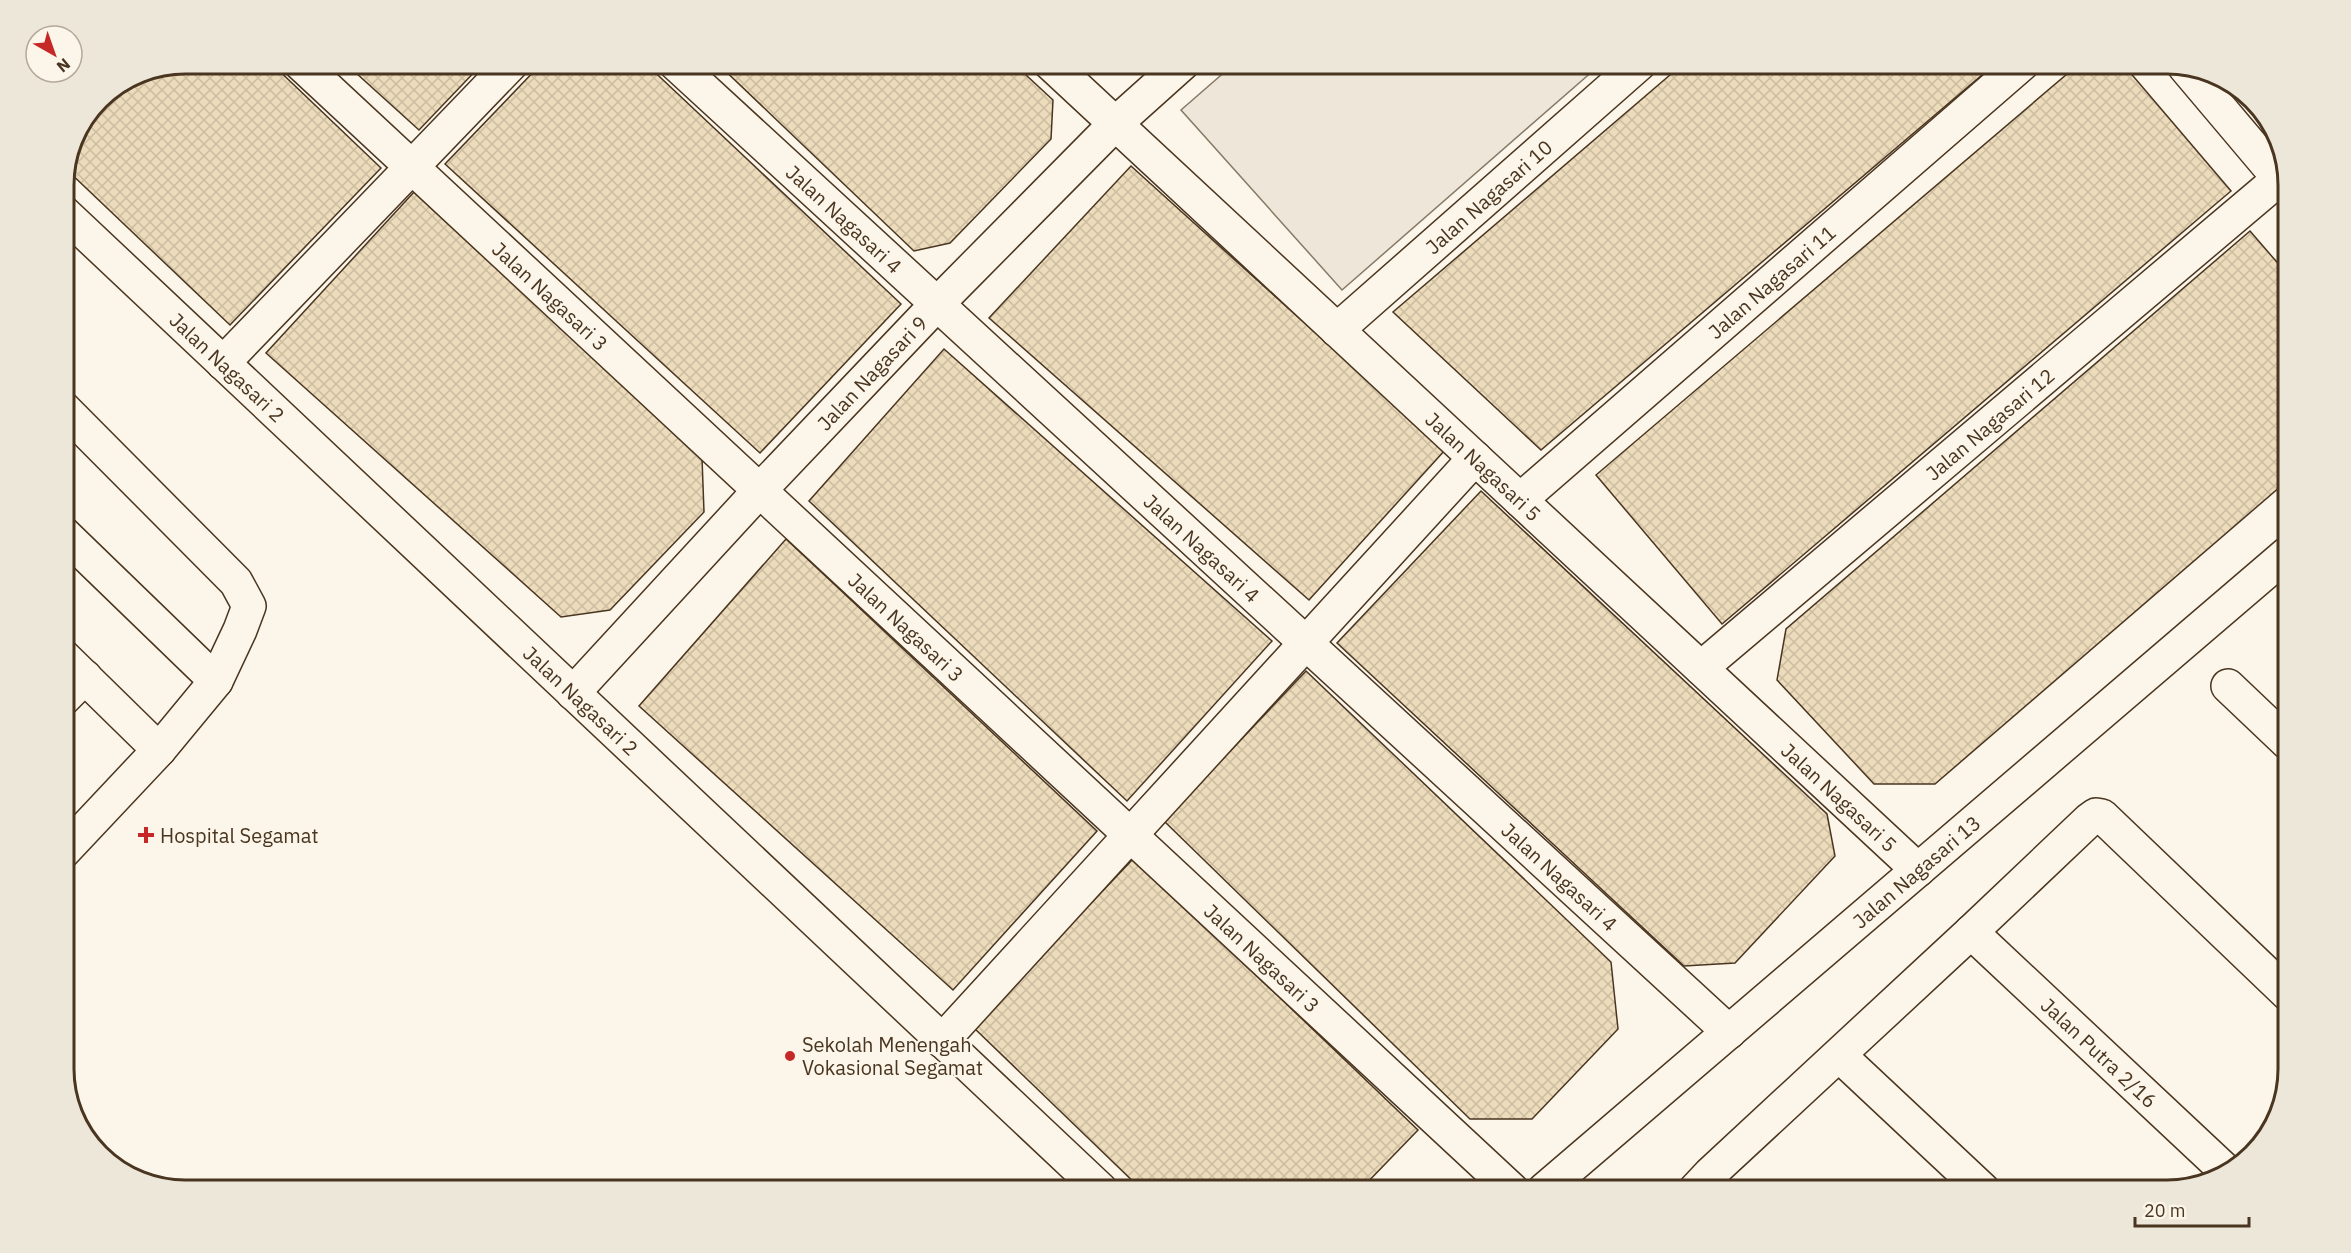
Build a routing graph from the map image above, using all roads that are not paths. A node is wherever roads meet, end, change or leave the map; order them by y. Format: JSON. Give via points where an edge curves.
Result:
{"nodes":[{"id":1,"x":312,"y":74,"type":"edge"},
{"id":2,"x":502,"y":74,"type":"edge"},
{"id":3,"x":687,"y":74,"type":"edge"},
{"id":4,"x":1062,"y":74,"type":"edge"},
{"id":5,"x":1171,"y":74,"type":"edge"},
{"id":6,"x":1628,"y":74,"type":"edge"},
{"id":7,"x":2010,"y":74,"type":"edge"},
{"id":8,"x":2193,"y":76,"type":"edge"},
{"id":9,"x":1115,"y":123,"type":"junction"},
{"id":10,"x":413,"y":168,"type":"junction"},
{"id":11,"x":2277,"y":177,"type":"edge"},
{"id":12,"x":2277,"y":189,"type":"edge"},
{"id":13,"x":74,"y":222,"type":"edge"},
{"id":14,"x":937,"y":304,"type":"junction"},
{"id":15,"x":1337,"y":330,"type":"junction"},
{"id":16,"x":223,"y":363,"type":"junction"},
{"id":17,"x":74,"y":419,"type":"edge"},
{"id":18,"x":1474,"y":458,"type":"junction"},
{"id":19,"x":760,"y":490,"type":"junction"},
{"id":20,"x":1520,"y":500,"type":"junction"},
{"id":21,"x":74,"y":544,"type":"edge"},
{"id":22,"x":2277,"y":562,"type":"edge"},
{"id":23,"x":1306,"y":644,"type":"junction"},
{"id":24,"x":1701,"y":668,"type":"junction"},
{"id":25,"x":74,"y":679,"type":"edge"},
{"id":26,"x":216,"y":681,"type":"junction"},
{"id":27,"x":2228,"y":686,"type":"dead end"},
{"id":28,"x":573,"y":693,"type":"junction"},
{"id":29,"x":2278,"y":733,"type":"edge"},
{"id":30,"x":159,"y":750,"type":"junction"},
{"id":31,"x":1131,"y":835,"type":"junction"},
{"id":32,"x":74,"y":840,"type":"edge"},
{"id":33,"x":1918,"y":870,"type":"junction"},
{"id":34,"x":1971,"y":932,"type":"junction"},
{"id":35,"x":2278,"y":984,"type":"edge"},
{"id":36,"x":1729,"y":1032,"type":"junction"},
{"id":37,"x":942,"y":1041,"type":"junction"},
{"id":38,"x":1839,"y":1055,"type":"junction"},
{"id":39,"x":2221,"y":1165,"type":"edge"},
{"id":40,"x":1090,"y":1180,"type":"edge"},
{"id":41,"x":1501,"y":1180,"type":"edge"},
{"id":42,"x":1557,"y":1180,"type":"edge"},
{"id":43,"x":1716,"y":1180,"type":"edge"},
{"id":44,"x":1972,"y":1180,"type":"edge"}],
"edges":[{"from":1,"to":10,"type":"street","name":"Jalan Nagasari 3"},
{"from":2,"to":10,"type":"street"},
{"from":3,"to":14,"type":"street","name":"Jalan Nagasari 4"},
{"from":4,"to":9,"type":"street","name":"Jalan Nagasari 5"},
{"from":5,"to":9,"type":"street","name":"Jalan Nagasari 9"},
{"from":6,"to":15,"type":"street","name":"Jalan Nagasari 10"},
{"from":7,"to":20,"type":"street","name":"Jalan Nagasari 11"},
{"from":8,"to":11,"type":"street"},
{"from":9,"to":14,"type":"street","name":"Jalan Nagasari 9"},
{"from":9,"to":15,"type":"street","name":"Jalan Nagasari 5"},
{"from":10,"to":16,"type":"street"},
{"from":10,"to":19,"type":"street","name":"Jalan Nagasari 3"},
{"from":12,"to":24,"type":"street","name":"Jalan Nagasari 12"},
{"from":13,"to":16,"type":"street","name":"Jalan Nagasari 2"},
{"from":14,"to":19,"type":"street","name":"Jalan Nagasari 9"},
{"from":14,"to":23,"type":"street","name":"Jalan Nagasari 4"},
{"from":15,"to":18,"type":"street","name":"Jalan Nagasari 5"},
{"from":16,"to":28,"type":"street","name":"Jalan Nagasari 2"},
{"from":17,"to":26,"type":"street","via":[[236,582],[249,606]]},
{"from":18,"to":20,"type":"street","name":"Jalan Nagasari 5"},
{"from":18,"to":23,"type":"street"},
{"from":19,"to":28,"type":"street","name":"Jalan Nagasari 9"},
{"from":19,"to":31,"type":"street","name":"Jalan Nagasari 3"},
{"from":20,"to":24,"type":"street","name":"Jalan Nagasari 5"},
{"from":21,"to":26,"type":"street"},
{"from":22,"to":33,"type":"street","name":"Jalan Nagasari 13"},
{"from":23,"to":31,"type":"street"},
{"from":23,"to":36,"type":"street","name":"Jalan Nagasari 4"},
{"from":24,"to":33,"type":"street","name":"Jalan Nagasari 5"},
{"from":25,"to":30,"type":"street"},
{"from":26,"to":30,"type":"street"},
{"from":27,"to":29,"type":"street"},
{"from":28,"to":37,"type":"street","name":"Jalan Nagasari 2"},
{"from":30,"to":32,"type":"street"},
{"from":31,"to":37,"type":"street"},
{"from":31,"to":41,"type":"street","name":"Jalan Nagasari 3"},
{"from":33,"to":36,"type":"street","name":"Jalan Nagasari 13"},
{"from":34,"to":35,"type":"street","via":[[2089,820],[2102,816]]},
{"from":34,"to":38,"type":"street"},
{"from":34,"to":39,"type":"street","name":"Jalan Putra 2/16"},
{"from":36,"to":42,"type":"street","name":"Jalan Nagasari 13"},
{"from":37,"to":40,"type":"street","name":"Jalan Nagasari 2"},
{"from":38,"to":43,"type":"street"},
{"from":38,"to":44,"type":"street"}]}
